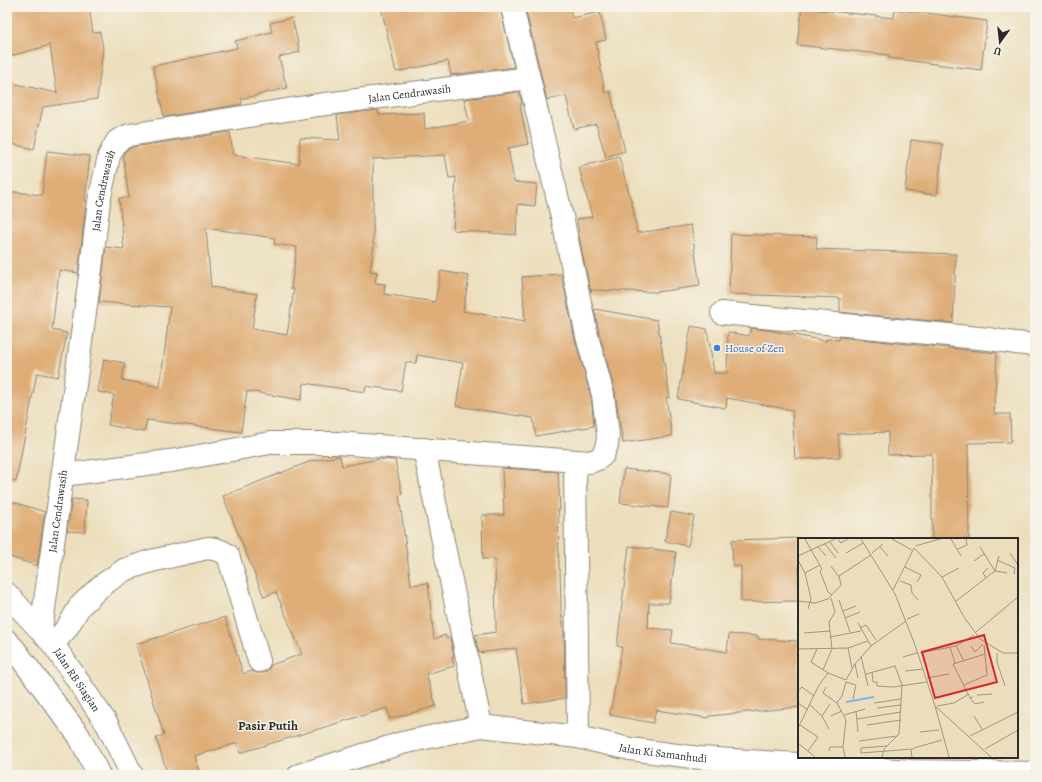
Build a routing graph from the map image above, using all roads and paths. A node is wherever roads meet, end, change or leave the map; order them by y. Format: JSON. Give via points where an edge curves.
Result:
{"nodes":[{"id":1,"x":512,"y":7,"type":"edge"},
{"id":2,"x":528,"y":78,"type":"junction"},
{"id":3,"x":722,"y":314,"type":"dead end"},
{"id":4,"x":1035,"y":345,"type":"edge"},
{"id":5,"x":424,"y":449,"type":"junction"},
{"id":6,"x":575,"y":461,"type":"junction"},
{"id":7,"x":63,"y":475,"type":"junction"},
{"id":8,"x":7,"y":594,"type":"edge"},
{"id":9,"x":47,"y":637,"type":"junction"},
{"id":10,"x":7,"y":641,"type":"edge"},
{"id":11,"x":259,"y":661,"type":"dead end"},
{"id":12,"x":481,"y":726,"type":"junction"},
{"id":13,"x":578,"y":737,"type":"junction"},
{"id":14,"x":1035,"y":773,"type":"edge"},
{"id":15,"x":99,"y":775,"type":"edge"},
{"id":16,"x":132,"y":775,"type":"edge"},
{"id":17,"x":298,"y":775,"type":"edge"}],
"edges":[{"from":1,"to":2,"type":"main road"},
{"from":2,"to":6,"type":"main road","via":[[603,395],[608,435],[603,455],[598,459],[590,462]]},
{"from":2,"to":7,"type":"main road","name":"Jalan Cendrawasih","via":[[318,105],[129,135],[117,141],[109,156],[99,201]]},
{"from":3,"to":4,"type":"main road"},
{"from":5,"to":6,"type":"main road"},
{"from":5,"to":7,"type":"main road","via":[[337,443],[270,443],[177,460]]},
{"from":5,"to":12,"type":"main road"},
{"from":6,"to":13,"type":"main road"},
{"from":7,"to":9,"type":"main road","name":"Jalan Cendrawasih"},
{"from":8,"to":9,"type":"main road","name":"Jalan RB Siagian"},
{"from":9,"to":11,"type":"main road","via":[[67,628],[80,606],[101,586],[124,570],[151,561],[215,548],[228,555]]},
{"from":9,"to":16,"type":"main road","name":"Jalan RB Siagian","via":[[107,724]]},
{"from":10,"to":15,"type":"main road","via":[[79,736]]},
{"from":12,"to":13,"type":"main road","name":"Jalan Ki Samanhudi"},
{"from":12,"to":17,"type":"main road","name":"Jalan Ki Samanhudi","via":[[402,743]]},
{"from":13,"to":14,"type":"main road","name":"Jalan Ki Samanhudi","via":[[630,749],[700,758],[913,770]]}]}
